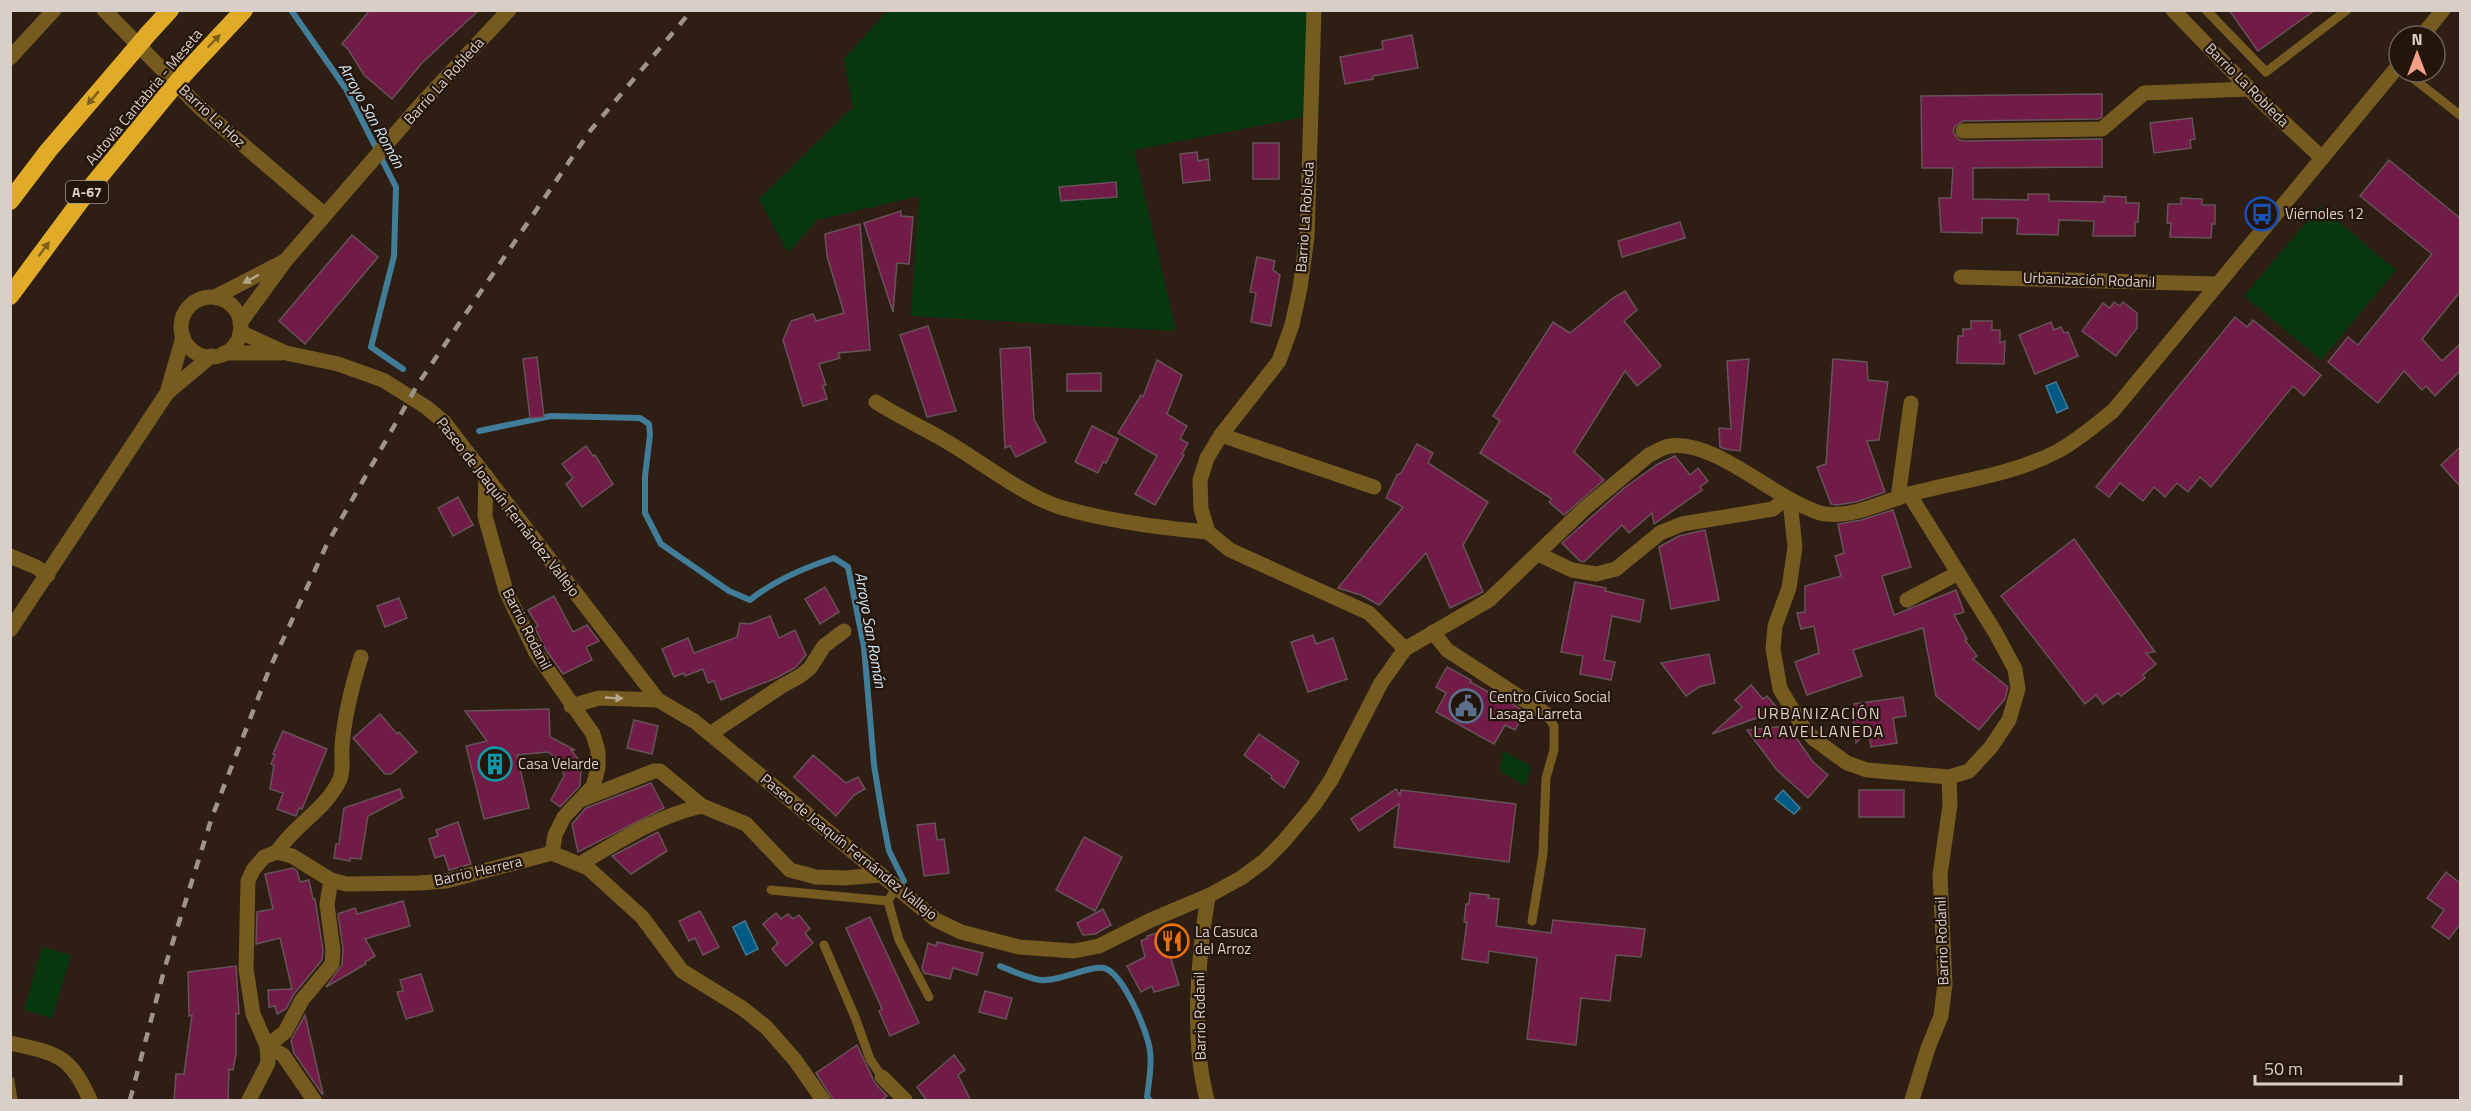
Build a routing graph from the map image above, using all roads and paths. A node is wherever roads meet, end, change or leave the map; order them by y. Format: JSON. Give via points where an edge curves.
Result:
{"nodes":[{"id":1,"x":54,"y":10,"type":"edge"},
{"id":2,"x":105,"y":10,"type":"edge"},
{"id":3,"x":170,"y":10,"type":"edge"},
{"id":4,"x":244,"y":10,"type":"edge"},
{"id":5,"x":509,"y":10,"type":"edge"},
{"id":6,"x":1314,"y":10,"type":"edge"},
{"id":7,"x":2173,"y":10,"type":"edge"},
{"id":8,"x":2206,"y":10,"type":"edge"},
{"id":9,"x":2347,"y":10,"type":"edge"},
{"id":10,"x":2443,"y":10,"type":"edge"},
{"id":11,"x":2432,"y":24,"type":"edge"},
{"id":12,"x":10,"y":58,"type":"edge"},
{"id":13,"x":2387,"y":82,"type":"edge"},
{"id":14,"x":2421,"y":84,"type":"edge"},
{"id":15,"x":2249,"y":89,"type":"junction"},
{"id":16,"x":2460,"y":116,"type":"edge"},
{"id":17,"x":1963,"y":130,"type":"dead end"},
{"id":18,"x":2322,"y":158,"type":"junction"},
{"id":19,"x":10,"y":201,"type":"edge"},
{"id":20,"x":325,"y":216,"type":"junction"},
{"id":21,"x":286,"y":260,"type":"junction"},
{"id":22,"x":1961,"y":277,"type":"dead end"},
{"id":23,"x":2216,"y":284,"type":"junction"},
{"id":24,"x":10,"y":297,"type":"edge"},
{"id":25,"x":215,"y":297,"type":"junction"},
{"id":26,"x":240,"y":327,"type":"junction"},
{"id":27,"x":183,"y":337,"type":"junction"},
{"id":28,"x":286,"y":353,"type":"junction"},
{"id":29,"x":217,"y":355,"type":"junction"},
{"id":30,"x":168,"y":393,"type":"junction"},
{"id":31,"x":876,"y":402,"type":"dead end"},
{"id":32,"x":1911,"y":404,"type":"dead end"},
{"id":33,"x":1221,"y":435,"type":"junction"},
{"id":34,"x":486,"y":476,"type":"junction"},
{"id":35,"x":1374,"y":488,"type":"dead end"},
{"id":36,"x":1904,"y":496,"type":"junction"},
{"id":37,"x":1788,"y":499,"type":"junction"},
{"id":38,"x":1208,"y":532,"type":"junction"},
{"id":39,"x":1538,"y":554,"type":"junction"},
{"id":40,"x":10,"y":556,"type":"edge"},
{"id":41,"x":1958,"y":573,"type":"junction"},
{"id":42,"x":48,"y":575,"type":"junction"},
{"id":43,"x":1907,"y":600,"type":"dead end"},
{"id":44,"x":10,"y":630,"type":"edge"},
{"id":45,"x":844,"y":631,"type":"dead end"},
{"id":46,"x":1433,"y":632,"type":"junction"},
{"id":47,"x":1405,"y":649,"type":"junction"},
{"id":48,"x":361,"y":657,"type":"dead end"},
{"id":49,"x":658,"y":700,"type":"junction"},
{"id":50,"x":572,"y":706,"type":"junction"},
{"id":51,"x":1546,"y":714,"type":"joint"},
{"id":52,"x":710,"y":734,"type":"junction"},
{"id":53,"x":1949,"y":777,"type":"junction"},
{"id":54,"x":583,"y":798,"type":"junction"},
{"id":55,"x":702,"y":806,"type":"junction"},
{"id":56,"x":277,"y":852,"type":"junction"},
{"id":57,"x":552,"y":853,"type":"junction"},
{"id":58,"x":580,"y":864,"type":"junction"},
{"id":59,"x":881,"y":875,"type":"junction"},
{"id":60,"x":331,"y":880,"type":"junction"},
{"id":61,"x":771,"y":890,"type":"dead end"},
{"id":62,"x":892,"y":894,"type":"junction"},
{"id":63,"x":1208,"y":896,"type":"junction"},
{"id":64,"x":1532,"y":921,"type":"dead end"},
{"id":65,"x":824,"y":945,"type":"dead end"},
{"id":66,"x":928,"y":998,"type":"dead end"},
{"id":67,"x":10,"y":1043,"type":"edge"},
{"id":68,"x":267,"y":1046,"type":"junction"},
{"id":69,"x":882,"y":1077,"type":"joint"},
{"id":70,"x":10,"y":1081,"type":"edge"},
{"id":71,"x":13,"y":1101,"type":"edge"},
{"id":72,"x":90,"y":1101,"type":"edge"},
{"id":73,"x":249,"y":1101,"type":"edge"},
{"id":74,"x":314,"y":1101,"type":"edge"},
{"id":75,"x":823,"y":1101,"type":"edge"},
{"id":76,"x":905,"y":1101,"type":"edge"},
{"id":77,"x":1207,"y":1101,"type":"edge"},
{"id":78,"x":1912,"y":1101,"type":"edge"}],
"edges":[{"from":1,"to":12,"type":"street"},
{"from":2,"to":20,"type":"street","name":"Barrio La Hoz","via":[[200,108]]},
{"from":3,"to":19,"type":"highway","one_way":true,"bridge":true},
{"from":24,"to":4,"type":"highway","name":"Autovía Cantabria - Meseta","number":"A-67","one_way":true,"bridge":true,"via":[[87,192],[186,72]]},
{"from":5,"to":20,"type":"street","name":"Barrio La Robleda"},
{"from":6,"to":33,"type":"street","name":"Barrio La Robleda","via":[[1306,237],[1292,325],[1279,362]]},
{"from":7,"to":15,"type":"street","name":"Barrio La Robleda"},
{"from":8,"to":9,"type":"lane","via":[[2266,72]]},
{"from":10,"to":11,"type":"street"},
{"from":13,"to":18,"type":"street","name":"Paseo de Joaquín Fernández Vallejo"},
{"from":14,"to":16,"type":"lane"},
{"from":15,"to":17,"type":"street","via":[[2144,93],[2102,129]]},
{"from":15,"to":18,"type":"street","name":"Barrio La Robleda"},
{"from":18,"to":23,"type":"street","name":"Paseo de Joaquín Fernández Vallejo"},
{"from":20,"to":21,"type":"street","name":"Barrio La Robleda"},
{"from":21,"to":25,"type":"street","name":"Barrio La Robleda","one_way":true},
{"from":21,"to":26,"type":"street","name":"Barrio La Robleda"},
{"from":22,"to":23,"type":"street","name":"Urbanización Rodanil"},
{"from":23,"to":36,"type":"street","name":"Paseo de Joaquín Fernández Vallejo","via":[[2113,411],[2058,451],[2014,468]]},
{"from":25,"to":26,"type":"street","via":[[233,307]]},
{"from":25,"to":27,"type":"street","via":[[195,301],[188,308],[182,317]]},
{"from":26,"to":28,"type":"street","name":"Paseo de Joaquín Fernández Vallejo"},
{"from":26,"to":29,"type":"street","via":[[232,348]]},
{"from":27,"to":29,"type":"street","via":[[196,352]]},
{"from":27,"to":30,"type":"street"},
{"from":28,"to":29,"type":"street","name":"Paseo de Joaquín Fernández Vallejo"},
{"from":28,"to":34,"type":"street","name":"Paseo de Joaquín Fernández Vallejo","via":[[338,364],[383,380],[444,422]]},
{"from":29,"to":30,"type":"street"},
{"from":30,"to":42,"type":"street"},
{"from":31,"to":38,"type":"street","via":[[1062,508]]},
{"from":32,"to":36,"type":"street"},
{"from":33,"to":35,"type":"street"},
{"from":33,"to":38,"type":"street","name":"Barrio La Robleda","via":[[1200,480],[1201,509]]},
{"from":34,"to":49,"type":"street","name":"Paseo de Joaquín Fernández Vallejo"},
{"from":34,"to":50,"type":"street","name":"Barrio Rodanil","via":[[485,516],[506,591],[536,652]]},
{"from":36,"to":37,"type":"street","name":"Paseo de Joaquín Fernández Vallejo","via":[[1846,514],[1824,514]]},
{"from":36,"to":41,"type":"street"},
{"from":37,"to":39,"type":"street","via":[[1773,509],[1682,524],[1660,533],[1616,568],[1596,574],[1572,570]]},
{"from":37,"to":39,"type":"street","name":"Paseo de Joaquín Fernández Vallejo","via":[[1715,456],[1685,446],[1669,446],[1649,455]]},
{"from":37,"to":53,"type":"street","via":[[1795,547],[1789,588],[1775,626],[1773,649],[1780,689],[1803,727],[1847,763],[1867,770]]},
{"from":38,"to":47,"type":"street","via":[[1230,550],[1369,614]]},
{"from":39,"to":46,"type":"street","name":"Paseo de Joaquín Fernández Vallejo","via":[[1489,600]]},
{"from":40,"to":42,"type":"street"},
{"from":41,"to":43,"type":"street"},
{"from":41,"to":53,"type":"street","via":[[2015,669],[2018,689],[2009,720],[1991,747],[1968,771]]},
{"from":42,"to":44,"type":"street"},
{"from":45,"to":52,"type":"street","via":[[824,646],[800,676]]},
{"from":46,"to":47,"type":"street","name":"Paseo de Joaquín Fernández Vallejo"},
{"from":46,"to":51,"type":"street","via":[[1447,650]]},
{"from":47,"to":63,"type":"street","name":"Paseo de Joaquín Fernández Vallejo","via":[[1381,682],[1314,805],[1264,861]]},
{"from":48,"to":56,"type":"street","via":[[347,710],[340,779]]},
{"from":50,"to":49,"type":"street","one_way":true,"via":[[599,698]]},
{"from":49,"to":52,"type":"street","name":"Paseo de Joaquín Fernández Vallejo"},
{"from":50,"to":54,"type":"street","via":[[593,734],[598,751],[593,786]]},
{"from":51,"to":64,"type":"lane","via":[[1554,726],[1554,750],[1546,778],[1543,854]]},
{"from":52,"to":59,"type":"street","name":"Paseo de Joaquín Fernández Vallejo"},
{"from":53,"to":78,"type":"street","name":"Barrio Rodanil","via":[[1950,805],[1940,875],[1945,984],[1941,1016]]},
{"from":54,"to":55,"type":"street","via":[[660,771]]},
{"from":54,"to":57,"type":"street","via":[[564,817]]},
{"from":55,"to":58,"type":"street","via":[[642,828]]},
{"from":55,"to":59,"type":"street","via":[[746,824],[790,870],[802,875]]},
{"from":56,"to":60,"type":"street","name":"Barrio Herrera","via":[[292,856]]},
{"from":56,"to":68,"type":"street","via":[[264,857],[253,870],[248,887],[246,969],[253,1014]]},
{"from":57,"to":58,"type":"street"},
{"from":57,"to":60,"type":"street","name":"Barrio Herrera","via":[[419,884],[346,884]]},
{"from":58,"to":75,"type":"street","via":[[642,917],[682,971],[766,1027]]},
{"from":59,"to":62,"type":"street","name":"Paseo de Joaquín Fernández Vallejo"},
{"from":60,"to":68,"type":"street","via":[[327,904],[332,964],[302,1000],[285,1032]]},
{"from":61,"to":62,"type":"lane"},
{"from":62,"to":63,"type":"street","name":"Paseo de Joaquín Fernández Vallejo","via":[[961,932],[1051,951],[1099,946]]},
{"from":62,"to":66,"type":"lane","via":[[899,940]]},
{"from":63,"to":77,"type":"street","name":"Barrio Rodanil","via":[[1200,945],[1198,1005],[1201,1080]]},
{"from":65,"to":69,"type":"lane","via":[[870,1059]]},
{"from":67,"to":72,"type":"street","via":[[44,1050],[65,1060]]},
{"from":68,"to":73,"type":"street","via":[[268,1063]]},
{"from":68,"to":74,"type":"street","via":[[283,1055]]},
{"from":69,"to":76,"type":"street"},
{"from":70,"to":71,"type":"lane"}]}
